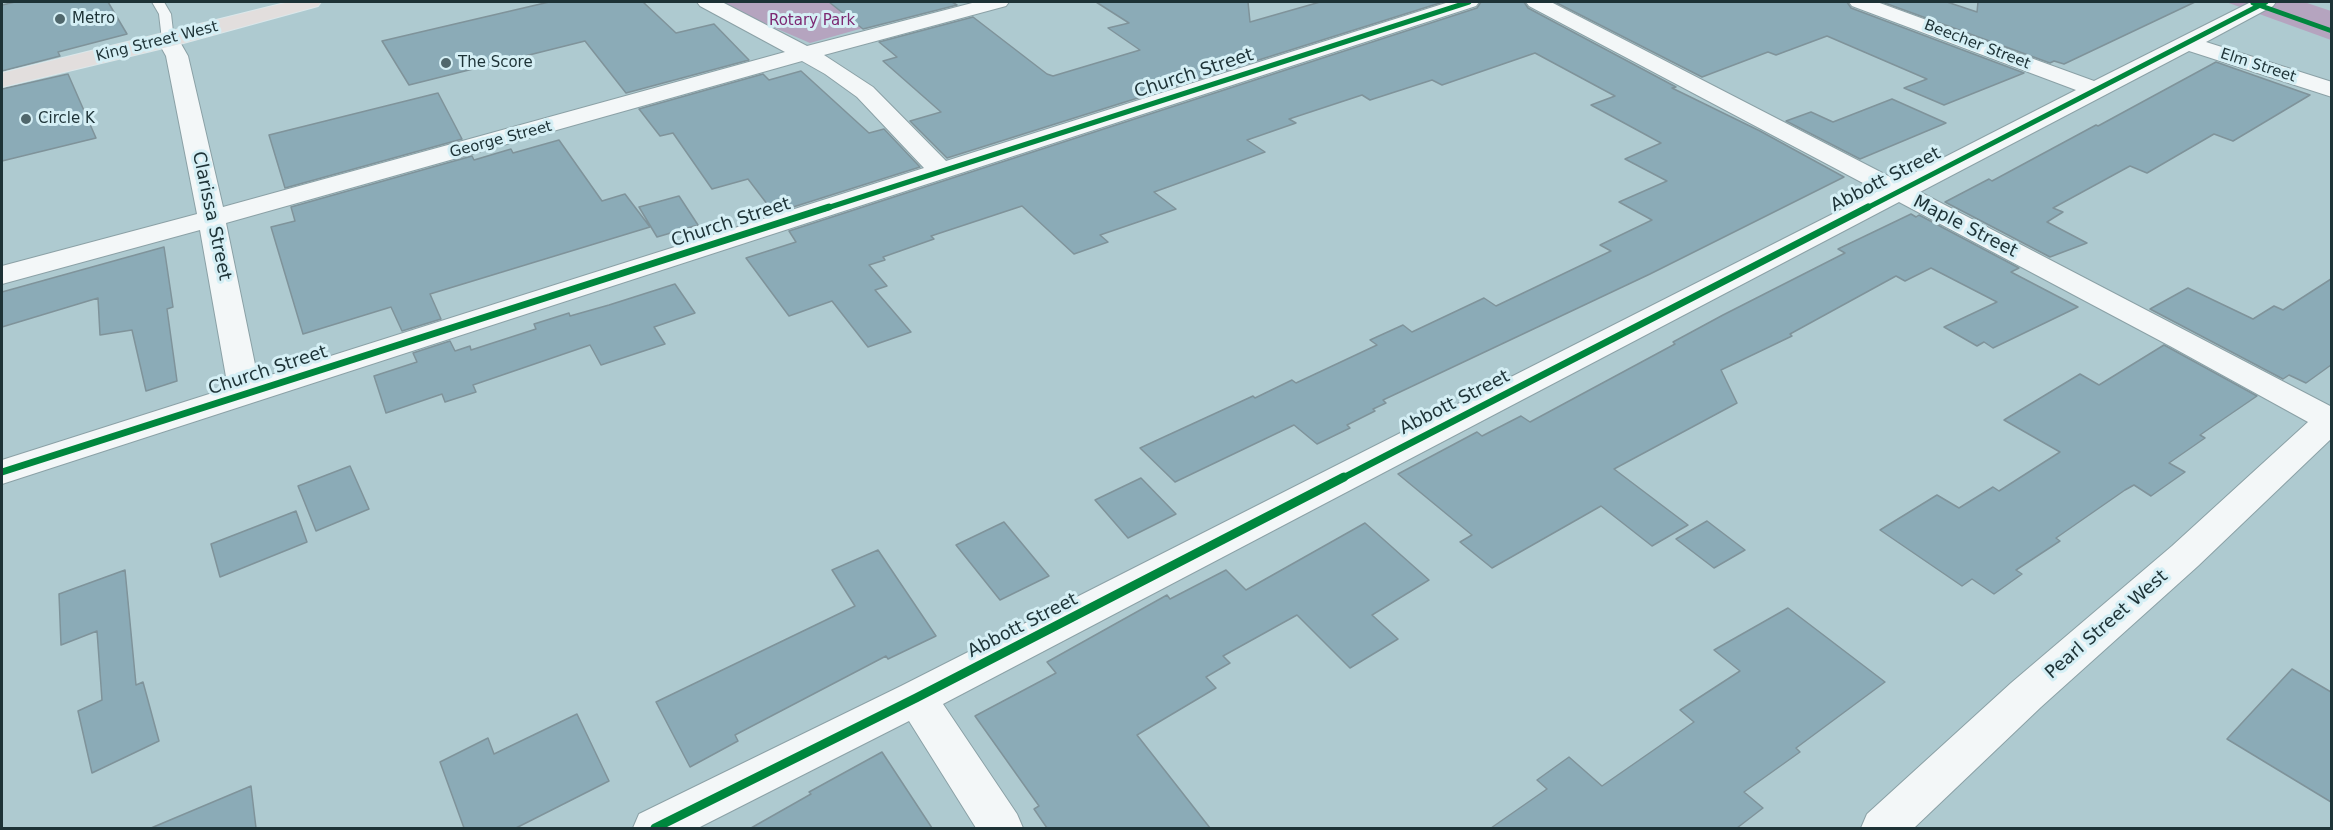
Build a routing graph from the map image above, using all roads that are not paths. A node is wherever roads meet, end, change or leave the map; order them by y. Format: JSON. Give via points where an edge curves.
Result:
{"nodes":[{"id":1,"x":158,"y":2,"type":"edge"},
{"id":2,"x":311,"y":2,"type":"edge"},
{"id":3,"x":707,"y":2,"type":"edge"},
{"id":4,"x":999,"y":2,"type":"edge"},
{"id":5,"x":1469,"y":2,"type":"edge"},
{"id":6,"x":1536,"y":2,"type":"edge"},
{"id":7,"x":1859,"y":2,"type":"edge"},
{"id":8,"x":2266,"y":2,"type":"edge"},
{"id":9,"x":168,"y":40,"type":"junction"},
{"id":10,"x":2185,"y":42,"type":"junction"},
{"id":11,"x":810,"y":54,"type":"junction"},
{"id":12,"x":2,"y":80,"type":"edge"},
{"id":13,"x":2094,"y":89,"type":"junction"},
{"id":14,"x":2331,"y":90,"type":"edge"},
{"id":15,"x":941,"y":171,"type":"junction"},
{"id":16,"x":1895,"y":191,"type":"junction"},
{"id":17,"x":211,"y":218,"type":"junction"},
{"id":18,"x":2,"y":275,"type":"edge"},
{"id":19,"x":245,"y":395,"type":"junction"},
{"id":20,"x":2331,"y":421,"type":"edge"},
{"id":21,"x":2,"y":472,"type":"edge"},
{"id":22,"x":916,"y":698,"type":"junction"},
{"id":23,"x":655,"y":828,"type":"edge"},
{"id":24,"x":1001,"y":828,"type":"edge"},
{"id":25,"x":1883,"y":828,"type":"edge"}],
"edges":[{"from":1,"to":9,"type":"lane","via":[[165,14]]},
{"from":2,"to":9,"type":"main road","name":"King Street West"},
{"from":3,"to":11,"type":"street"},
{"from":4,"to":11,"type":"street","name":"George Street"},
{"from":5,"to":15,"type":"street","name":"Church Street"},
{"from":6,"to":16,"type":"street","name":"Maple Street"},
{"from":7,"to":13,"type":"street","name":"Beecher Street"},
{"from":8,"to":10,"type":"street","name":"Abbott Street"},
{"from":9,"to":12,"type":"main road","name":"King Street West"},
{"from":9,"to":17,"type":"street","name":"Clarissa Street","via":[[177,56]]},
{"from":10,"to":13,"type":"street","name":"Abbott Street"},
{"from":10,"to":14,"type":"street","name":"Elm Street"},
{"from":11,"to":15,"type":"street","via":[[865,92]]},
{"from":11,"to":17,"type":"street","name":"George Street"},
{"from":13,"to":16,"type":"street","name":"Abbott Street"},
{"from":15,"to":19,"type":"street","name":"Church Street"},
{"from":16,"to":20,"type":"street","name":"Maple Street"},
{"from":16,"to":22,"type":"street","name":"Abbott Street"},
{"from":17,"to":18,"type":"street","name":"George Street"},
{"from":17,"to":19,"type":"street","name":"Clarissa Street"},
{"from":19,"to":21,"type":"street","name":"Church Street"},
{"from":20,"to":25,"type":"street","name":"Pearl Street West"},
{"from":22,"to":23,"type":"street","name":"Abbott Street"},
{"from":22,"to":24,"type":"street"}]}
